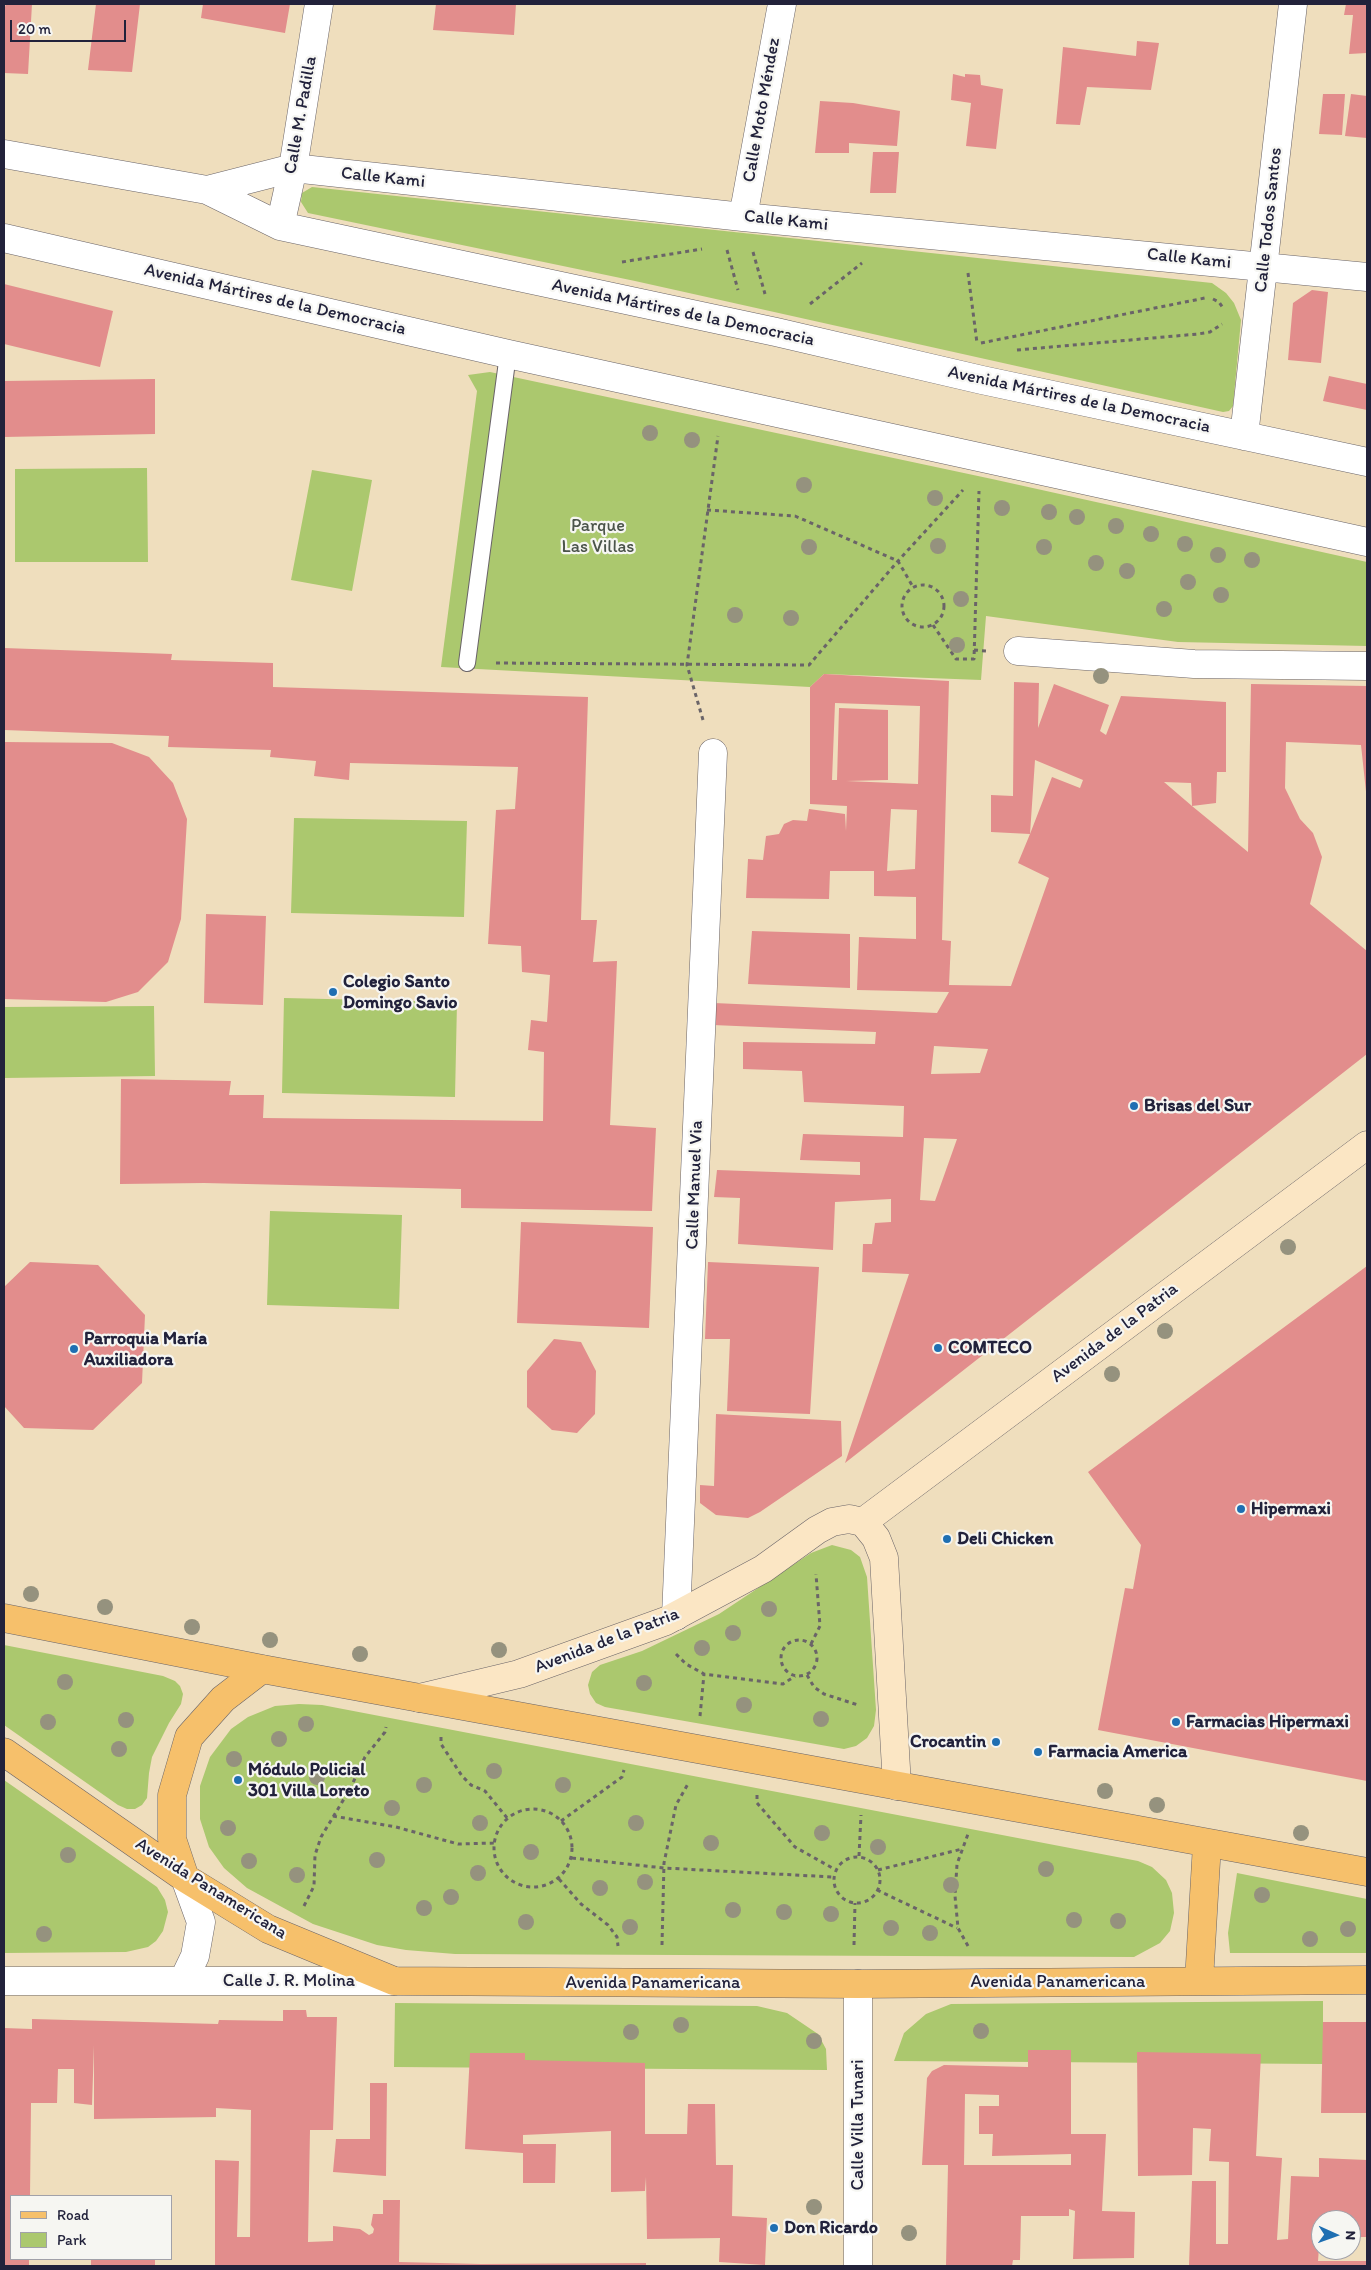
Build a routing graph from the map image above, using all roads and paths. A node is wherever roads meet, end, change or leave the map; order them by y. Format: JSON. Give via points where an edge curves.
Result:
{"nodes":[{"id":1,"x":319,"y":4,"type":"edge"},
{"id":2,"x":782,"y":4,"type":"edge"},
{"id":3,"x":1293,"y":4,"type":"edge"},
{"id":4,"x":4,"y":154,"type":"edge"},
{"id":5,"x":293,"y":168,"type":"junction"},
{"id":6,"x":206,"y":190,"type":"junction"},
{"id":7,"x":730,"y":215,"type":"junction"},
{"id":8,"x":280,"y":226,"type":"junction"},
{"id":9,"x":902,"y":232,"type":"junction"},
{"id":10,"x":4,"y":238,"type":"edge"},
{"id":11,"x":964,"y":238,"type":"junction"},
{"id":12,"x":706,"y":248,"type":"dead end"},
{"id":13,"x":620,"y":263,"type":"dead end"},
{"id":14,"x":1264,"y":266,"type":"junction"},
{"id":15,"x":1367,"y":278,"type":"edge"},
{"id":16,"x":1224,"y":312,"type":"dead end"},
{"id":17,"x":1224,"y":317,"type":"dead end"},
{"id":18,"x":749,"y":326,"type":"junction"},
{"id":19,"x":776,"y":332,"type":"junction"},
{"id":20,"x":978,"y":344,"type":"junction"},
{"id":21,"x":1007,"y":351,"type":"dead end"},
{"id":22,"x":508,"y":354,"type":"junction"},
{"id":23,"x":982,"y":380,"type":"junction"},
{"id":24,"x":723,"y":400,"type":"junction"},
{"id":25,"x":1244,"y":436,"type":"junction"},
{"id":26,"x":1367,"y":462,"type":"edge"},
{"id":27,"x":985,"y":465,"type":"junction"},
{"id":28,"x":707,"y":510,"type":"junction"},
{"id":29,"x":1367,"y":542,"type":"edge"},
{"id":30,"x":898,"y":561,"type":"junction"},
{"id":31,"x":913,"y":587,"type":"junction"},
{"id":32,"x":933,"y":625,"type":"junction"},
{"id":33,"x":1018,"y":651,"type":"dead end"},
{"id":34,"x":467,"y":662,"type":"joint"},
{"id":35,"x":687,"y":665,"type":"junction"},
{"id":36,"x":1367,"y":666,"type":"edge"},
{"id":37,"x":713,"y":753,"type":"joint"},
{"id":38,"x":1367,"y":1145,"type":"edge"},
{"id":39,"x":863,"y":1522,"type":"junction"},
{"id":40,"x":815,"y":1567,"type":"dead end"},
{"id":41,"x":676,"y":1616,"type":"junction"},
{"id":42,"x":4,"y":1618,"type":"edge"},
{"id":43,"x":811,"y":1644,"type":"junction"},
{"id":44,"x":673,"y":1651,"type":"dead end"},
{"id":45,"x":262,"y":1669,"type":"junction"},
{"id":46,"x":704,"y":1674,"type":"junction"},
{"id":47,"x":807,"y":1675,"type":"junction"},
{"id":48,"x":795,"y":1676,"type":"junction"},
{"id":49,"x":419,"y":1698,"type":"junction"},
{"id":50,"x":861,"y":1706,"type":"dead end"},
{"id":51,"x":700,"y":1716,"type":"dead end"},
{"id":52,"x":386,"y":1724,"type":"dead end"},
{"id":53,"x":441,"y":1734,"type":"dead end"},
{"id":54,"x":4,"y":1752,"type":"edge"},
{"id":55,"x":624,"y":1769,"type":"dead end"},
{"id":56,"x":689,"y":1782,"type":"dead end"},
{"id":57,"x":897,"y":1786,"type":"junction"},
{"id":58,"x":757,"y":1795,"type":"dead end"},
{"id":59,"x":862,"y":1814,"type":"dead end"},
{"id":60,"x":333,"y":1816,"type":"junction"},
{"id":61,"x":508,"y":1819,"type":"junction"},
{"id":62,"x":561,"y":1821,"type":"junction"},
{"id":63,"x":968,"y":1834,"type":"dead end"},
{"id":64,"x":495,"y":1843,"type":"junction"},
{"id":65,"x":1207,"y":1844,"type":"junction"},
{"id":66,"x":962,"y":1849,"type":"junction"},
{"id":67,"x":859,"y":1856,"type":"junction"},
{"id":68,"x":572,"y":1858,"type":"junction"},
{"id":69,"x":664,"y":1868,"type":"junction"},
{"id":70,"x":836,"y":1870,"type":"junction"},
{"id":71,"x":878,"y":1870,"type":"junction"},
{"id":72,"x":1367,"y":1872,"type":"edge"},
{"id":73,"x":834,"y":1877,"type":"junction"},
{"id":74,"x":185,"y":1878,"type":"junction"},
{"id":75,"x":559,"y":1879,"type":"junction"},
{"id":76,"x":877,"y":1890,"type":"junction"},
{"id":77,"x":854,"y":1903,"type":"junction"},
{"id":78,"x":303,"y":1909,"type":"dead end"},
{"id":79,"x":958,"y":1928,"type":"junction"},
{"id":80,"x":662,"y":1945,"type":"dead end"},
{"id":81,"x":854,"y":1945,"type":"dead end"},
{"id":82,"x":618,"y":1946,"type":"dead end"},
{"id":83,"x":968,"y":1946,"type":"dead end"},
{"id":84,"x":1367,"y":1980,"type":"edge"},
{"id":85,"x":183,"y":1981,"type":"junction"},
{"id":86,"x":394,"y":1981,"type":"junction"},
{"id":87,"x":1199,"y":1981,"type":"junction"},
{"id":88,"x":4,"y":1982,"type":"edge"},
{"id":89,"x":858,"y":1984,"type":"junction"},
{"id":90,"x":858,"y":2266,"type":"edge"}],
"edges":[{"from":1,"to":5,"type":"street","name":"Calle M. Padilla"},
{"from":2,"to":7,"type":"street","name":"Calle Moto Méndez"},
{"from":3,"to":14,"type":"street","name":"Calle Todos Santos"},
{"from":4,"to":6,"type":"street","name":"Avenida Mártires de la Democracia"},
{"from":5,"to":6,"type":"street","name":"Calle Kami"},
{"from":5,"to":7,"type":"street","name":"Calle Kami"},
{"from":5,"to":8,"type":"street","name":"Calle M. Padilla"},
{"from":6,"to":8,"type":"street","name":"Avenida Mártires de la Democracia"},
{"from":7,"to":9,"type":"street","name":"Calle Kami"},
{"from":7,"to":18,"type":"path"},
{"from":7,"to":19,"type":"path"},
{"from":8,"to":18,"type":"street","name":"Avenida Mártires de la Democracia"},
{"from":9,"to":11,"type":"street","name":"Calle Kami"},
{"from":9,"to":19,"type":"path"},
{"from":10,"to":22,"type":"street","name":"Avenida Mártires de la Democracia"},
{"from":11,"to":14,"type":"street","name":"Calle Kami"},
{"from":11,"to":20,"type":"path"},
{"from":12,"to":13,"type":"path"},
{"from":14,"to":15,"type":"street","name":"Calle Kami"},
{"from":14,"to":25,"type":"street","name":"Calle Todos Santos"},
{"from":16,"to":20,"type":"path","via":[[1214,299],[1197,299]]},
{"from":17,"to":21,"type":"path","via":[[1218,328],[1198,334]]},
{"from":18,"to":19,"type":"street","name":"Avenida Mártires de la Democracia"},
{"from":19,"to":23,"type":"street","name":"Avenida Mártires de la Democracia"},
{"from":20,"to":23,"type":"path"},
{"from":22,"to":24,"type":"street","name":"Avenida Mártires de la Democracia"},
{"from":22,"to":34,"type":"lane"},
{"from":23,"to":25,"type":"street","name":"Avenida Mártires de la Democracia"},
{"from":24,"to":27,"type":"street","name":"Avenida Mártires de la Democracia"},
{"from":24,"to":28,"type":"path"},
{"from":25,"to":26,"type":"street","name":"Avenida Mártires de la Democracia"},
{"from":27,"to":29,"type":"street","name":"Avenida Mártires de la Democracia"},
{"from":27,"to":30,"type":"path"},
{"from":27,"to":32,"type":"path","via":[[974,659],[956,658]]},
{"from":28,"to":30,"type":"path","via":[[795,516]]},
{"from":28,"to":35,"type":"path"},
{"from":30,"to":31,"type":"path"},
{"from":30,"to":35,"type":"path","via":[[809,665]]},
{"from":31,"to":32,"type":"path","via":[[922,584],[939,592],[944,610]]},
{"from":31,"to":32,"type":"path","via":[[901,602],[906,620],[924,628]]},
{"from":33,"to":36,"type":"street","via":[[1194,664]]},
{"from":34,"to":35,"type":"path"},
{"from":35,"to":37,"type":"path"},
{"from":37,"to":41,"type":"street","name":"Calle Manuel Via"},
{"from":38,"to":39,"type":"main road","name":"Avenida de la Patria"},
{"from":39,"to":41,"type":"main road","name":"Avenida de la Patria","via":[[849,1519],[832,1522],[763,1569]]},
{"from":39,"to":57,"type":"main road","via":[[876,1538],[884,1558]]},
{"from":40,"to":43,"type":"path","via":[[820,1626]]},
{"from":41,"to":49,"type":"main road","name":"Avenida de la Patria","via":[[519,1674]]},
{"from":42,"to":45,"type":"main road"},
{"from":43,"to":47,"type":"path","via":[[817,1660]]},
{"from":43,"to":48,"type":"path","via":[[794,1640],[781,1652],[781,1664]]},
{"from":44,"to":46,"type":"path","via":[[686,1664]]},
{"from":45,"to":49,"type":"main road"},
{"from":45,"to":74,"type":"main road","via":[[223,1699],[189,1737],[172,1795],[172,1839]]},
{"from":46,"to":48,"type":"path","via":[[777,1684]]},
{"from":46,"to":51,"type":"path"},
{"from":47,"to":48,"type":"path"},
{"from":47,"to":50,"type":"path","via":[[814,1687],[824,1694]]},
{"from":49,"to":57,"type":"main road"},
{"from":52,"to":60,"type":"path","via":[[385,1732],[365,1757]]},
{"from":53,"to":61,"type":"path","via":[[441,1744],[462,1776],[486,1791]]},
{"from":54,"to":74,"type":"main road","name":"Avenida Panamericana"},
{"from":55,"to":62,"type":"path","via":[[622,1777]]},
{"from":56,"to":69,"type":"path","via":[[676,1805]]},
{"from":57,"to":65,"type":"main road"},
{"from":58,"to":70,"type":"path","via":[[756,1803],[795,1847]]},
{"from":59,"to":67,"type":"path"},
{"from":60,"to":64,"type":"path","via":[[396,1827],[458,1844]]},
{"from":60,"to":78,"type":"path","via":[[318,1846],[314,1886]]},
{"from":61,"to":62,"type":"path","via":[[525,1810],[538,1809]]},
{"from":61,"to":64,"type":"path","via":[[502,1823]]},
{"from":62,"to":68,"type":"path","via":[[573,1845]]},
{"from":63,"to":66,"type":"path"},
{"from":64,"to":75,"type":"path","via":[[495,1860],[511,1881],[535,1889]]},
{"from":65,"to":72,"type":"main road"},
{"from":65,"to":87,"type":"main road"},
{"from":66,"to":71,"type":"path"},
{"from":66,"to":79,"type":"path","via":[[957,1864],[955,1896]]},
{"from":67,"to":70,"type":"path","via":[[845,1860]]},
{"from":67,"to":71,"type":"path","via":[[873,1863]]},
{"from":68,"to":69,"type":"path"},
{"from":68,"to":75,"type":"path"},
{"from":69,"to":73,"type":"path"},
{"from":69,"to":80,"type":"path"},
{"from":70,"to":73,"type":"path"},
{"from":71,"to":76,"type":"path"},
{"from":73,"to":77,"type":"path","via":[[837,1892]]},
{"from":74,"to":85,"type":"street","via":[[201,1922],[195,1956]]},
{"from":74,"to":86,"type":"main road","name":"Avenida Panamericana","via":[[268,1929]]},
{"from":75,"to":82,"type":"path","via":[[581,1904],[608,1925],[617,1937]]},
{"from":76,"to":77,"type":"path","via":[[870,1898]]},
{"from":76,"to":79,"type":"path"},
{"from":77,"to":81,"type":"path"},
{"from":79,"to":83,"type":"path"},
{"from":84,"to":87,"type":"main road","name":"Avenida Panamericana"},
{"from":85,"to":86,"type":"street","name":"Calle J. R. Molina"},
{"from":85,"to":88,"type":"street","name":"Calle J. R. Molina"},
{"from":86,"to":89,"type":"main road","name":"Avenida Panamericana"},
{"from":87,"to":89,"type":"main road","name":"Avenida Panamericana"},
{"from":89,"to":90,"type":"street","name":"Calle Villa Tunari"}]}
